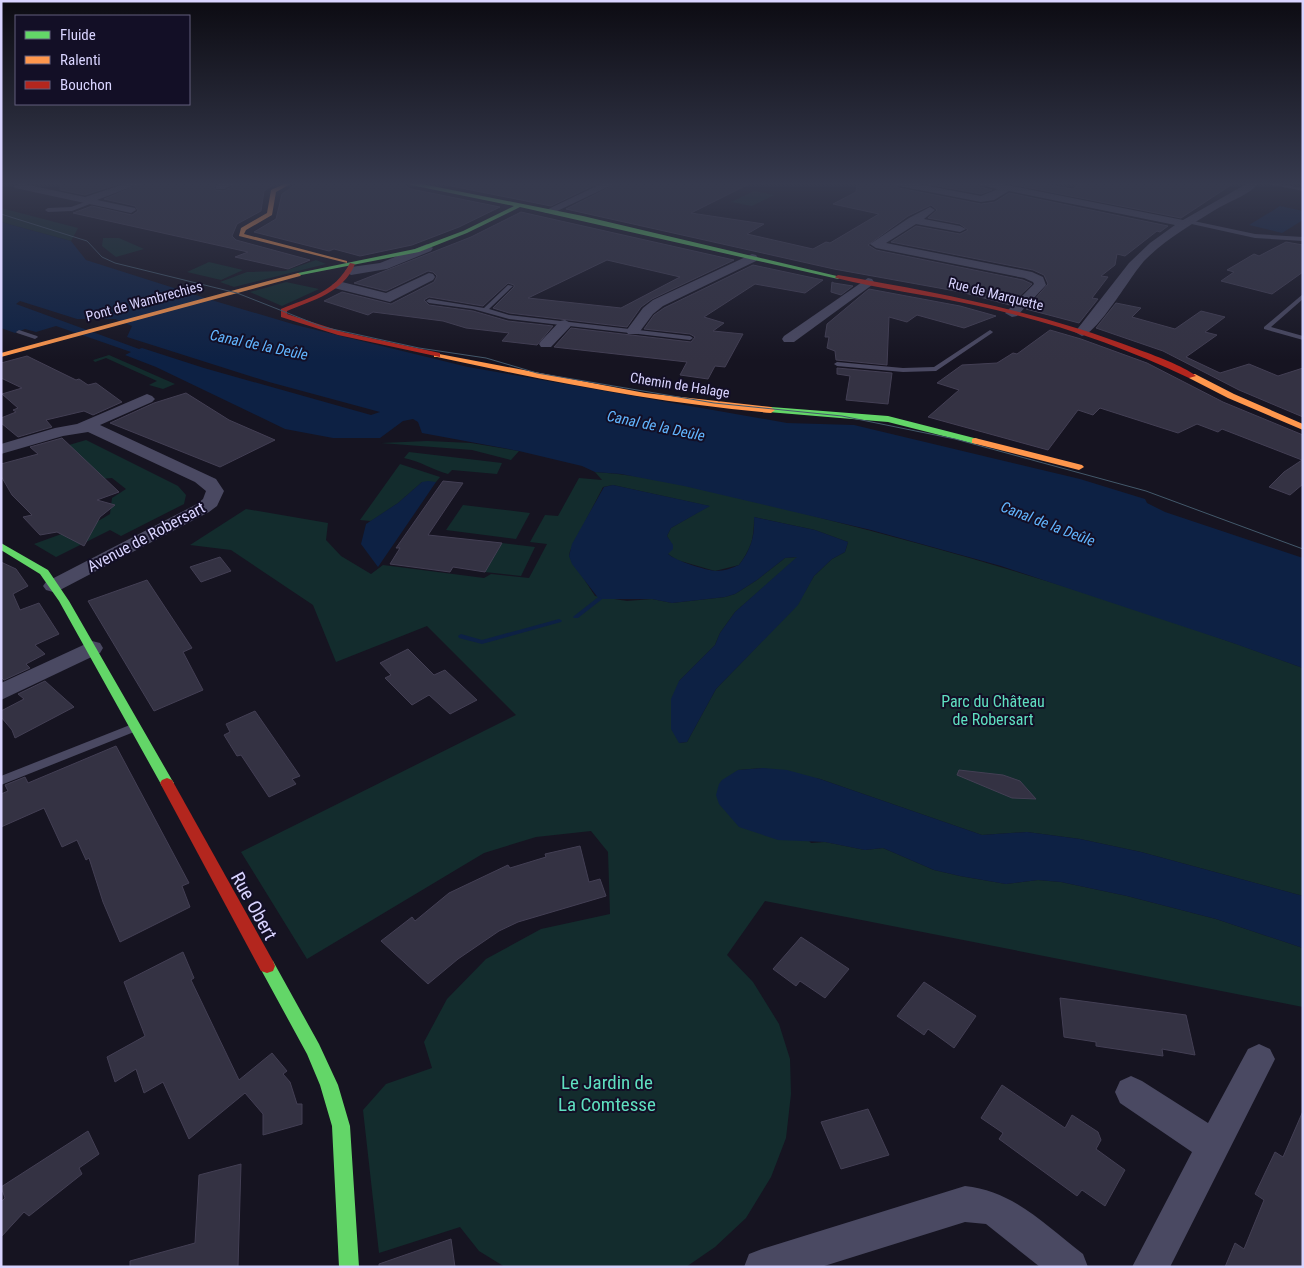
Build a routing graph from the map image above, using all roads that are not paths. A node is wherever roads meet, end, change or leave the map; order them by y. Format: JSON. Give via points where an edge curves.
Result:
{"nodes":[{"id":1,"x":266,"y":242,"type":"edge"},
{"id":2,"x":441,"y":242,"type":"edge"},
{"id":3,"x":684,"y":242,"type":"edge"},
{"id":4,"x":879,"y":242,"type":"edge"},
{"id":5,"x":1162,"y":242,"type":"edge"},
{"id":6,"x":427,"y":248,"type":"joint"},
{"id":7,"x":752,"y":258,"type":"junction"},
{"id":8,"x":351,"y":267,"type":"junction"},
{"id":9,"x":429,"y":277,"type":"dead end"},
{"id":10,"x":868,"y":282,"type":"junction"},
{"id":11,"x":338,"y":285,"type":"junction"},
{"id":12,"x":510,"y":286,"type":"dead end"},
{"id":13,"x":1303,"y":296,"type":"edge"},
{"id":14,"x":429,"y":301,"type":"dead end"},
{"id":15,"x":485,"y":310,"type":"junction"},
{"id":16,"x":1012,"y":313,"type":"junction"},
{"id":17,"x":565,"y":324,"type":"junction"},
{"id":18,"x":633,"y":331,"type":"junction"},
{"id":19,"x":19,"y":332,"type":"dead end"},
{"id":20,"x":990,"y":332,"type":"dead end"},
{"id":21,"x":1082,"y":332,"type":"junction"},
{"id":22,"x":690,"y":338,"type":"dead end"},
{"id":23,"x":1303,"y":338,"type":"edge"},
{"id":24,"x":789,"y":339,"type":"dead end"},
{"id":25,"x":28,"y":341,"type":"dead end"},
{"id":26,"x":546,"y":344,"type":"dead end"},
{"id":27,"x":1,"y":355,"type":"edge"},
{"id":28,"x":837,"y":364,"type":"dead end"},
{"id":29,"x":147,"y":399,"type":"dead end"},
{"id":30,"x":1303,"y":427,"type":"edge"},
{"id":31,"x":89,"y":428,"type":"junction"},
{"id":32,"x":1,"y":449,"type":"edge"},
{"id":33,"x":1079,"y":467,"type":"dead end"},
{"id":34,"x":1,"y":546,"type":"edge"},
{"id":35,"x":53,"y":586,"type":"junction"},
{"id":36,"x":92,"y":648,"type":"junction"},
{"id":37,"x":1,"y":692,"type":"edge"},
{"id":38,"x":136,"y":726,"type":"junction"},
{"id":39,"x":1,"y":780,"type":"edge"},
{"id":40,"x":1259,"y":1059,"type":"dead end"},
{"id":41,"x":1131,"y":1092,"type":"dead end"},
{"id":42,"x":1214,"y":1147,"type":"junction"},
{"id":43,"x":349,"y":1267,"type":"edge"},
{"id":44,"x":762,"y":1267,"type":"edge"},
{"id":45,"x":1070,"y":1267,"type":"edge"},
{"id":46,"x":1150,"y":1267,"type":"edge"}],
"edges":[{"from":1,"to":8,"type":"street"},
{"from":2,"to":6,"type":"street"},
{"from":3,"to":7,"type":"street","name":"Rue de Marquette"},
{"from":4,"to":16,"type":"street","via":[[876,244],[1028,275],[1039,280],[1040,285]]},
{"from":5,"to":21,"type":"street","via":[[1140,258]]},
{"from":6,"to":8,"type":"street","via":[[383,266]]},
{"from":7,"to":10,"type":"street","name":"Rue de Marquette"},
{"from":7,"to":18,"type":"street","via":[[658,303]]},
{"from":8,"to":11,"type":"street","via":[[345,280]]},
{"from":8,"to":27,"type":"street","name":"Pont de Wambrechies","via":[[308,272]]},
{"from":9,"to":11,"type":"street","via":[[389,298]]},
{"from":10,"to":16,"type":"street","name":"Rue de Marquette","via":[[961,299]]},
{"from":10,"to":24,"type":"street"},
{"from":11,"to":33,"type":"street","name":"Chemin de Halage","via":[[283,310],[286,316],[304,323],[517,372],[714,406],[888,419]]},
{"from":12,"to":15,"type":"lane"},
{"from":13,"to":23,"type":"lane","via":[[1266,328]]},
{"from":14,"to":15,"type":"lane"},
{"from":15,"to":17,"type":"lane","via":[[503,316]]},
{"from":16,"to":21,"type":"street","name":"Rue de Marquette"},
{"from":17,"to":18,"type":"lane"},
{"from":17,"to":26,"type":"street"},
{"from":18,"to":22,"type":"lane"},
{"from":19,"to":25,"type":"lane","via":[[34,337]]},
{"from":20,"to":28,"type":"lane","via":[[936,369],[903,370]]},
{"from":21,"to":30,"type":"street","name":"Rue de Marquette","via":[[1156,357],[1231,396]]},
{"from":29,"to":31,"type":"street"},
{"from":31,"to":32,"type":"street","via":[[44,436]]},
{"from":31,"to":35,"type":"street","name":"Avenue de Robersart","via":[[210,483],[215,491],[214,497],[204,508]]},
{"from":34,"to":35,"type":"street","name":"Rue Obert","via":[[38,566]]},
{"from":35,"to":36,"type":"street","name":"Rue Obert"},
{"from":36,"to":37,"type":"street"},
{"from":36,"to":38,"type":"street","name":"Rue Obert"},
{"from":38,"to":39,"type":"lane"},
{"from":38,"to":43,"type":"street","name":"Rue Obert","via":[[313,1049],[326,1079],[343,1144]]},
{"from":40,"to":42,"type":"street"},
{"from":41,"to":42,"type":"street"},
{"from":42,"to":46,"type":"street"},
{"from":44,"to":45,"type":"street","via":[[965,1204],[998,1211]]}]}
